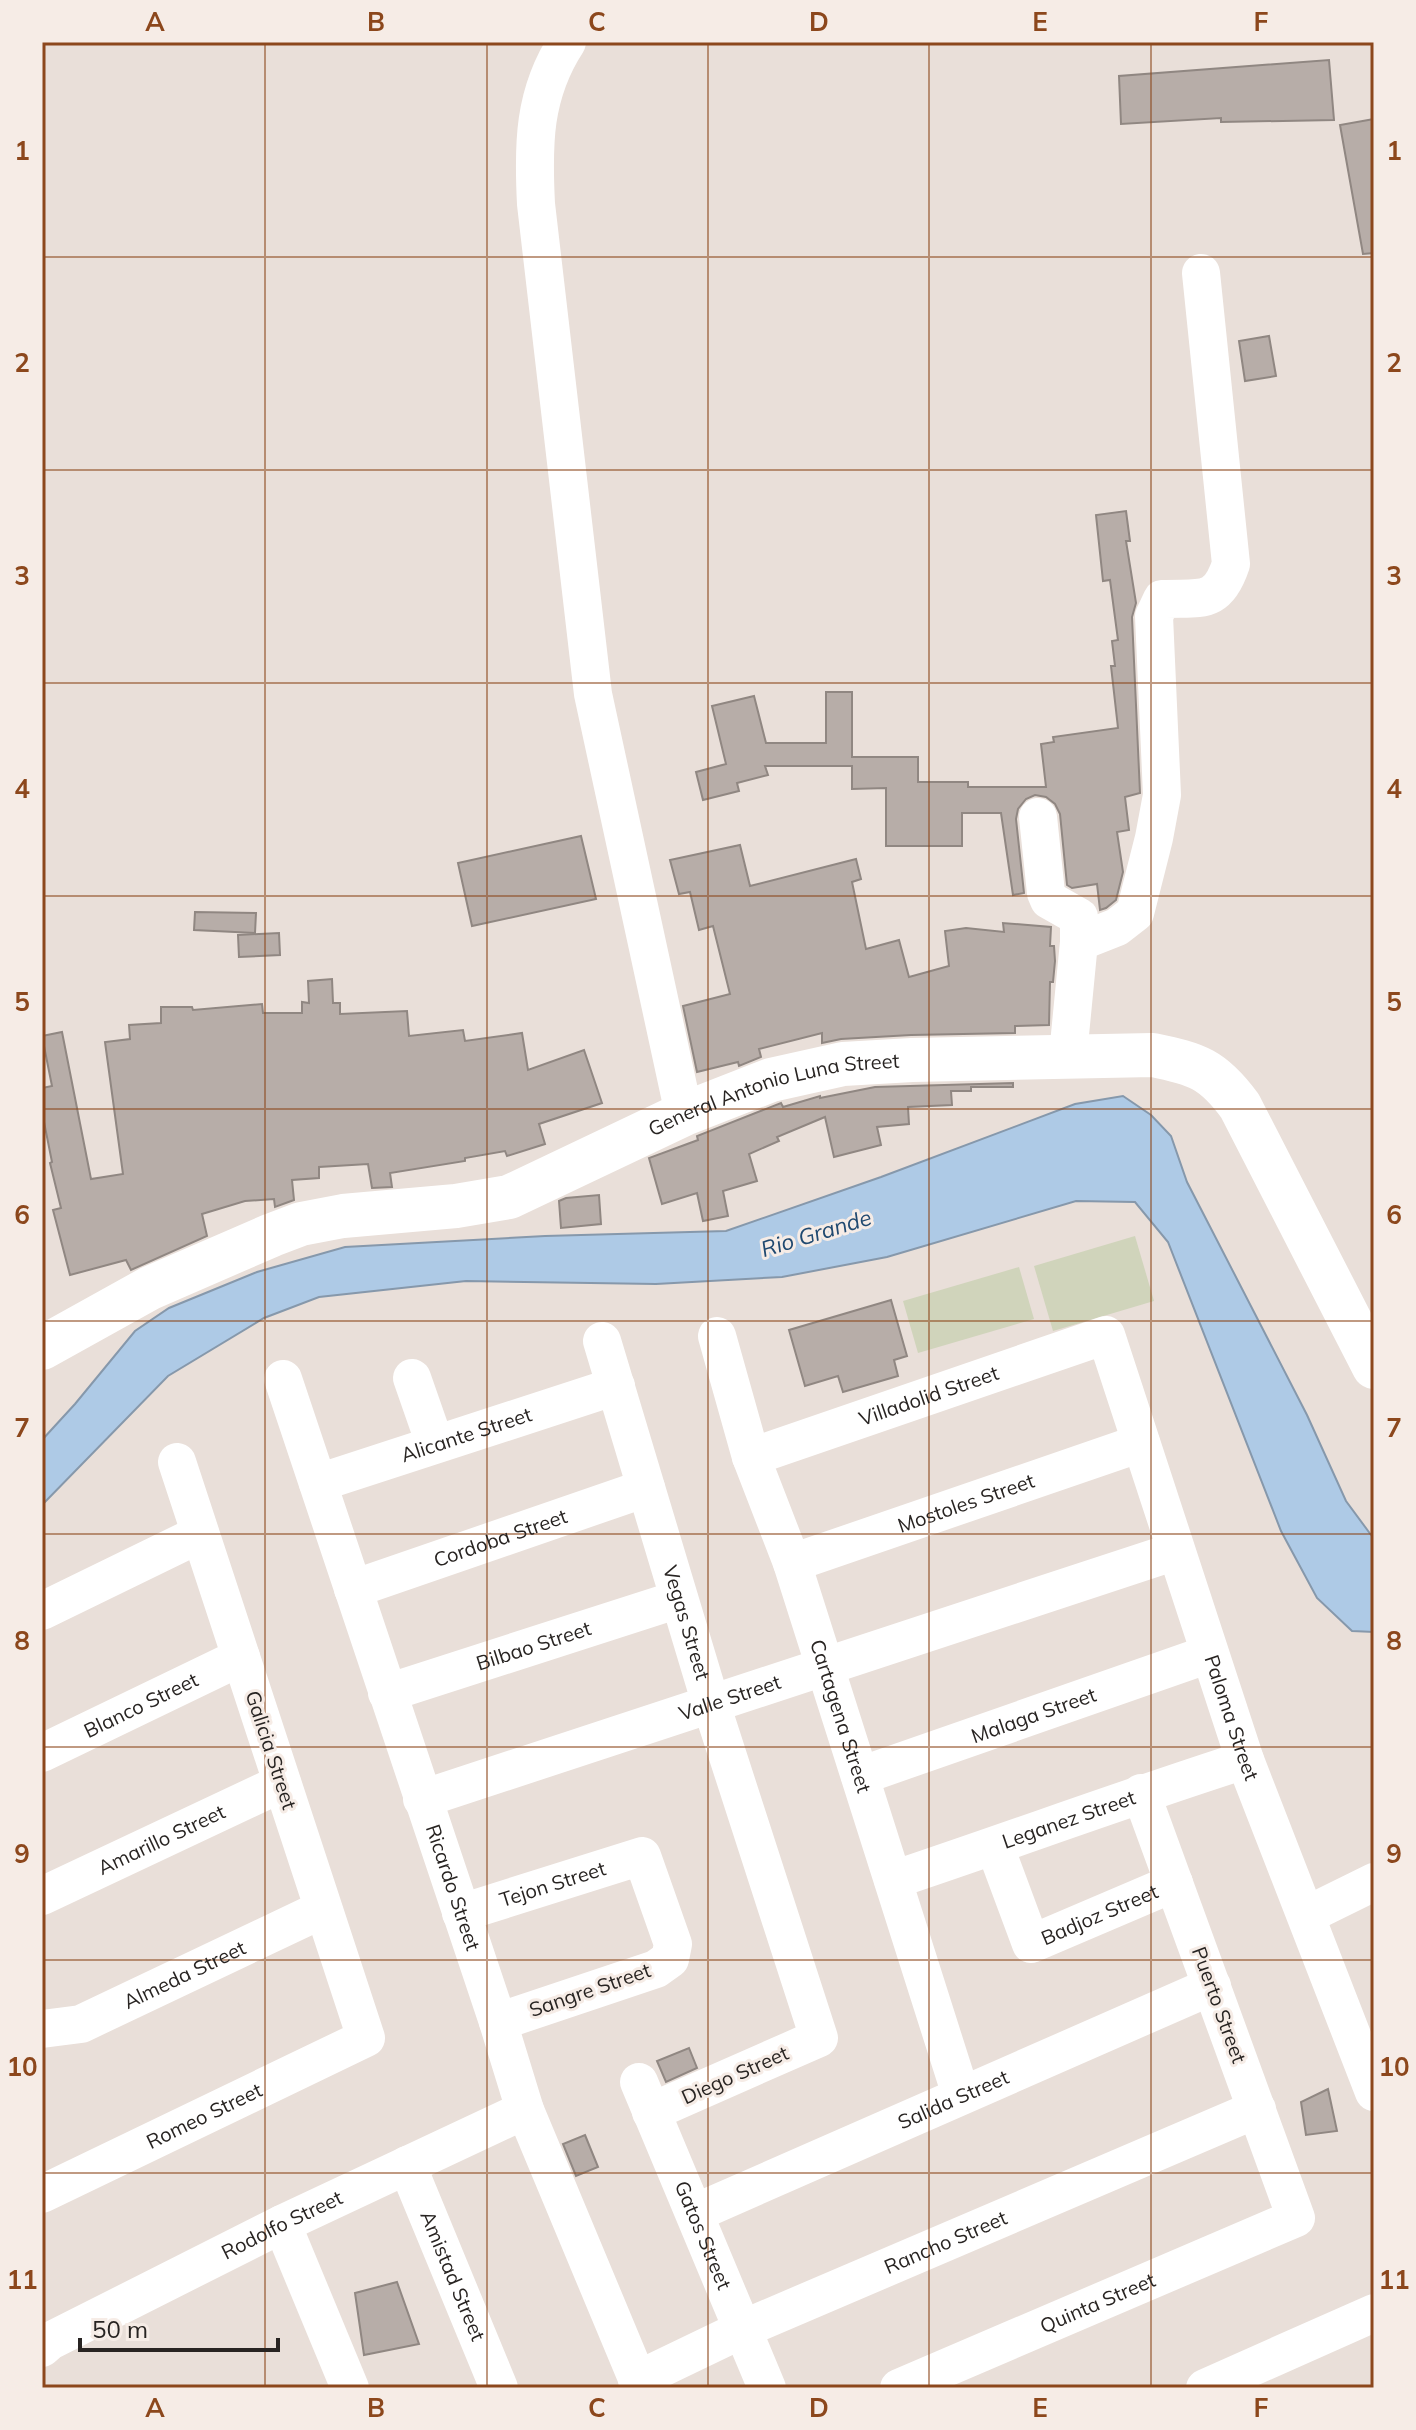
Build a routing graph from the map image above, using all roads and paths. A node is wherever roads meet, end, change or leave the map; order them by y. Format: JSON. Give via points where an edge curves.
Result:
{"nodes":[{"id":1,"x":567,"y":42,"type":"edge"},
{"id":2,"x":1201,"y":273,"type":"dead end"},
{"id":3,"x":1038,"y":817,"type":"dead end"},
{"id":4,"x":1079,"y":942,"type":"junction"},
{"id":5,"x":1068,"y":1055,"type":"junction"},
{"id":6,"x":684,"y":1114,"type":"junction"},
{"id":7,"x":1106,"y":1335,"type":"joint"},
{"id":8,"x":717,"y":1336,"type":"dead end"},
{"id":9,"x":602,"y":1341,"type":"dead end"},
{"id":10,"x":42,"y":1348,"type":"edge"},
{"id":11,"x":1374,"y":1367,"type":"edge"},
{"id":12,"x":412,"y":1378,"type":"dead end"},
{"id":13,"x":283,"y":1379,"type":"dead end"},
{"id":14,"x":616,"y":1386,"type":"junction"},
{"id":15,"x":1141,"y":1443,"type":"junction"},
{"id":16,"x":435,"y":1444,"type":"junction"},
{"id":17,"x":751,"y":1457,"type":"junction"},
{"id":18,"x":177,"y":1462,"type":"dead end"},
{"id":19,"x":318,"y":1483,"type":"junction"},
{"id":20,"x":646,"y":1488,"type":"junction"},
{"id":21,"x":200,"y":1534,"type":"junction"},
{"id":22,"x":1176,"y":1551,"type":"junction"},
{"id":23,"x":792,"y":1563,"type":"junction"},
{"id":24,"x":353,"y":1589,"type":"junction"},
{"id":25,"x":679,"y":1599,"type":"junction"},
{"id":26,"x":42,"y":1611,"type":"edge"},
{"id":27,"x":1209,"y":1654,"type":"junction"},
{"id":28,"x":241,"y":1657,"type":"junction"},
{"id":29,"x":824,"y":1665,"type":"junction"},
{"id":30,"x":387,"y":1693,"type":"junction"},
{"id":31,"x":711,"y":1704,"type":"junction"},
{"id":32,"x":42,"y":1753,"type":"edge"},
{"id":33,"x":1245,"y":1760,"type":"junction"},
{"id":34,"x":860,"y":1776,"type":"junction"},
{"id":35,"x":282,"y":1783,"type":"junction"},
{"id":36,"x":1141,"y":1793,"type":"junction"},
{"id":37,"x":422,"y":1799,"type":"junction"},
{"id":38,"x":995,"y":1847,"type":"junction"},
{"id":39,"x":642,"y":1856,"type":"joint"},
{"id":40,"x":893,"y":1880,"type":"junction"},
{"id":41,"x":1374,"y":1882,"type":"edge"},
{"id":42,"x":1174,"y":1883,"type":"junction"},
{"id":43,"x":42,"y":1896,"type":"edge"},
{"id":44,"x":323,"y":1909,"type":"junction"},
{"id":45,"x":461,"y":1913,"type":"junction"},
{"id":46,"x":1307,"y":1915,"type":"junction"},
{"id":47,"x":1212,"y":1986,"type":"junction"},
{"id":48,"x":1359,"y":2013,"type":"edge"},
{"id":49,"x":498,"y":2022,"type":"junction"},
{"id":50,"x":42,"y":2029,"type":"edge"},
{"id":51,"x":366,"y":2038,"type":"joint"},
{"id":52,"x":819,"y":2038,"type":"joint"},
{"id":53,"x":1374,"y":2092,"type":"edge"},
{"id":54,"x":961,"y":2095,"type":"junction"},
{"id":55,"x":645,"y":2097,"type":"joint"},
{"id":56,"x":1257,"y":2109,"type":"junction"},
{"id":57,"x":525,"y":2110,"type":"junction"},
{"id":58,"x":407,"y":2165,"type":"junction"},
{"id":59,"x":42,"y":2194,"type":"edge"},
{"id":60,"x":695,"y":2213,"type":"junction"},
{"id":61,"x":1296,"y":2218,"type":"joint"},
{"id":62,"x":282,"y":2224,"type":"junction"},
{"id":63,"x":1374,"y":2313,"type":"edge"},
{"id":64,"x":743,"y":2329,"type":"junction"},
{"id":65,"x":42,"y":2348,"type":"edge"},
{"id":66,"x":639,"y":2384,"type":"edge"},
{"id":67,"x":350,"y":2388,"type":"edge"},
{"id":68,"x":499,"y":2388,"type":"edge"},
{"id":69,"x":767,"y":2388,"type":"edge"},
{"id":70,"x":899,"y":2388,"type":"edge"},
{"id":71,"x":1205,"y":2388,"type":"edge"}],
"edges":[{"from":1,"to":6,"type":"street","via":[[540,103],[533,145],[536,204],[593,694]]},
{"from":2,"to":4,"type":"street","via":[[1231,564],[1223,587],[1208,597],[1162,599],[1156,607],[1162,795],[1154,838],[1135,913],[1117,927]]},
{"from":3,"to":4,"type":"street","via":[[1046,893],[1079,917]]},
{"from":4,"to":5,"type":"street"},
{"from":5,"to":6,"type":"main road","name":"General Antonio Luna Street","via":[[843,1064],[771,1080]]},
{"from":5,"to":11,"type":"main road","name":"General Antonio Luna Street","via":[[1180,1060],[1224,1084]]},
{"from":6,"to":10,"type":"main road","name":"General Antonio Luna Street","via":[[509,1197],[301,1224],[150,1288]]},
{"from":7,"to":15,"type":"street","name":"Paloma Street"},
{"from":7,"to":17,"type":"street","name":"Villadolid Street"},
{"from":8,"to":17,"type":"street","name":"Cartagena Street"},
{"from":9,"to":14,"type":"street","name":"Vegas Street"},
{"from":12,"to":16,"type":"street"},
{"from":13,"to":19,"type":"street","name":"Ricardo Street"},
{"from":14,"to":16,"type":"street","name":"Alicante Street"},
{"from":14,"to":20,"type":"street","name":"Vegas Street"},
{"from":15,"to":22,"type":"street","name":"Paloma Street"},
{"from":15,"to":23,"type":"street","name":"Mostoles Street"},
{"from":16,"to":19,"type":"street","name":"Alicante Street"},
{"from":17,"to":23,"type":"street","name":"Cartagena Street"},
{"from":18,"to":21,"type":"street","name":"Galicia Street"},
{"from":19,"to":24,"type":"street","name":"Ricardo Street"},
{"from":20,"to":24,"type":"street","name":"Cordoba Street"},
{"from":20,"to":25,"type":"street","name":"Vegas Street"},
{"from":21,"to":26,"type":"street"},
{"from":21,"to":28,"type":"street","name":"Galicia Street"},
{"from":22,"to":27,"type":"street","name":"Paloma Street"},
{"from":22,"to":29,"type":"street","name":"Valle Street"},
{"from":23,"to":29,"type":"street","name":"Cartagena Street"},
{"from":24,"to":30,"type":"street","name":"Ricardo Street"},
{"from":25,"to":30,"type":"street","name":"Bilbao Street"},
{"from":25,"to":31,"type":"street","name":"Vegas Street"},
{"from":27,"to":33,"type":"street","name":"Paloma Street"},
{"from":27,"to":34,"type":"street","name":"Malaga Street"},
{"from":28,"to":32,"type":"street","name":"Blanco Street"},
{"from":28,"to":35,"type":"street","name":"Galicia Street"},
{"from":29,"to":31,"type":"street","name":"Valle Street"},
{"from":29,"to":34,"type":"street","name":"Cartagena Street"},
{"from":30,"to":37,"type":"street","name":"Ricardo Street"},
{"from":31,"to":37,"type":"street","name":"Valle Street"},
{"from":31,"to":52,"type":"street","name":"Vegas Street"},
{"from":33,"to":36,"type":"street","name":"Leganez Street"},
{"from":33,"to":46,"type":"street","name":"Paloma Street"},
{"from":34,"to":40,"type":"street","name":"Cartagena Street"},
{"from":35,"to":43,"type":"street","name":"Amarillo Street"},
{"from":35,"to":44,"type":"street","name":"Galicia Street"},
{"from":36,"to":38,"type":"street","name":"Leganez Street"},
{"from":36,"to":42,"type":"street","name":"Puerto Street"},
{"from":37,"to":45,"type":"street","name":"Ricardo Street"},
{"from":38,"to":40,"type":"street","name":"Leganez Street"},
{"from":38,"to":42,"type":"street","name":"Badjoz Street","via":[[1031,1944]]},
{"from":39,"to":45,"type":"street","name":"Tejon Street"},
{"from":39,"to":49,"type":"street","name":"Sangre Street","via":[[673,1944],[670,1959],[656,1969]]},
{"from":40,"to":54,"type":"street","name":"Cartagena Street"},
{"from":41,"to":46,"type":"street"},
{"from":42,"to":47,"type":"street","name":"Puerto Street"},
{"from":44,"to":50,"type":"street","name":"Almeda Street","via":[[81,2024]]},
{"from":44,"to":51,"type":"street","name":"Galicia Street"},
{"from":45,"to":49,"type":"street","name":"Ricardo Street"},
{"from":46,"to":48,"type":"street","name":"Paloma Street"},
{"from":47,"to":54,"type":"street","name":"Salida Street"},
{"from":47,"to":56,"type":"street","name":"Puerto Street"},
{"from":48,"to":53,"type":"street","name":"Paloma Street"},
{"from":49,"to":57,"type":"street","name":"Ricardo Street"},
{"from":51,"to":59,"type":"street","name":"Romeo Street"},
{"from":52,"to":55,"type":"street","name":"Diego Street"},
{"from":54,"to":60,"type":"street","name":"Salida Street"},
{"from":55,"to":60,"type":"street","name":"Gatos Street"},
{"from":56,"to":61,"type":"street","name":"Puerto Street"},
{"from":56,"to":64,"type":"street","name":"Rancho Street"},
{"from":57,"to":58,"type":"street","name":"Rodolfo Street"},
{"from":57,"to":66,"type":"street","name":"Ricardo Street"},
{"from":58,"to":62,"type":"street","name":"Rodolfo Street"},
{"from":58,"to":68,"type":"street","name":"Amistad Street"},
{"from":60,"to":64,"type":"street","name":"Gatos Street"},
{"from":61,"to":70,"type":"street","name":"Quinta Street"},
{"from":62,"to":65,"type":"street","name":"Rodolfo Street"},
{"from":62,"to":67,"type":"street"},
{"from":63,"to":71,"type":"street"},
{"from":64,"to":66,"type":"street","name":"Rancho Street"},
{"from":64,"to":69,"type":"street","name":"Gatos Street"}]}
